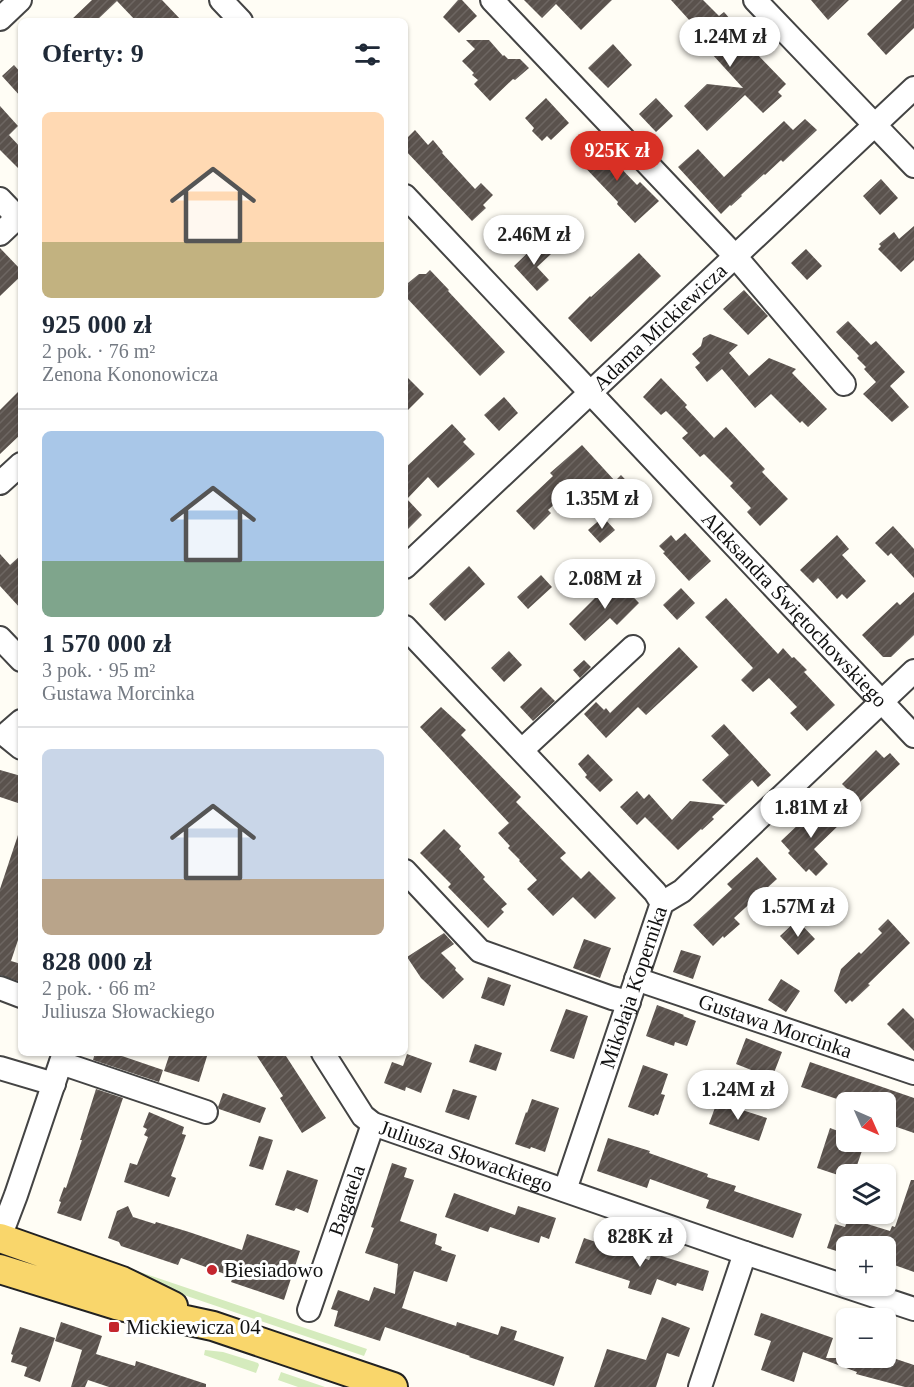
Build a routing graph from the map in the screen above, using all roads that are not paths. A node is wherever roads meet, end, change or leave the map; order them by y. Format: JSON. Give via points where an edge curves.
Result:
{"nodes":[{"id":1,"x":20,"y":0,"type":"edge"},
{"id":2,"x":221,"y":0,"type":"edge"},
{"id":3,"x":492,"y":0,"type":"edge"},
{"id":4,"x":755,"y":0,"type":"edge"},
{"id":5,"x":238,"y":18,"type":"edge"},
{"id":6,"x":0,"y":20,"type":"edge"},
{"id":7,"x":914,"y":88,"type":"edge"},
{"id":8,"x":875,"y":125,"type":"junction"},
{"id":9,"x":914,"y":166,"type":"edge"},
{"id":10,"x":0,"y":199,"type":"edge"},
{"id":11,"x":408,"y":199,"type":"edge"},
{"id":12,"x":18,"y":218,"type":"edge"},
{"id":13,"x":18,"y":220,"type":"edge"},
{"id":14,"x":0,"y":234,"type":"edge"},
{"id":15,"x":735,"y":256,"type":"junction"},
{"id":16,"x":844,"y":384,"type":"dead end"},
{"id":17,"x":590,"y":393,"type":"junction"},
{"id":18,"x":18,"y":467,"type":"edge"},
{"id":19,"x":0,"y":483,"type":"edge"},
{"id":20,"x":408,"y":564,"type":"edge"},
{"id":21,"x":408,"y":630,"type":"edge"},
{"id":22,"x":0,"y":638,"type":"edge"},
{"id":23,"x":633,"y":647,"type":"dead end"},
{"id":24,"x":18,"y":657,"type":"edge"},
{"id":25,"x":914,"y":671,"type":"edge"},
{"id":26,"x":882,"y":701,"type":"junction"},
{"id":27,"x":18,"y":724,"type":"edge"},
{"id":28,"x":914,"y":736,"type":"edge"},
{"id":29,"x":18,"y":746,"type":"edge"},
{"id":30,"x":522,"y":750,"type":"junction"},
{"id":31,"x":408,"y":874,"type":"edge"},
{"id":32,"x":662,"y":903,"type":"junction"},
{"id":33,"x":636,"y":979,"type":"junction"},
{"id":34,"x":0,"y":988,"type":"edge"},
{"id":35,"x":18,"y":995,"type":"edge"},
{"id":36,"x":629,"y":1002,"type":"junction"},
{"id":37,"x":325,"y":1056,"type":"edge"},
{"id":38,"x":60,"y":1067,"type":"edge"},
{"id":39,"x":0,"y":1068,"type":"edge"},
{"id":40,"x":913,"y":1071,"type":"edge"},
{"id":41,"x":206,"y":1112,"type":"dead end"},
{"id":42,"x":373,"y":1124,"type":"junction"},
{"id":43,"x":565,"y":1190,"type":"junction"},
{"id":44,"x":0,"y":1233,"type":"edge"},
{"id":45,"x":745,"y":1252,"type":"junction"},
{"id":46,"x":0,"y":1269,"type":"edge"},
{"id":47,"x":914,"y":1309,"type":"edge"},
{"id":48,"x":309,"y":1310,"type":"dead end"},
{"id":49,"x":213,"y":1326,"type":"junction"},
{"id":50,"x":393,"y":1387,"type":"edge"},
{"id":51,"x":700,"y":1387,"type":"edge"}],
"edges":[{"from":1,"to":6,"type":"street"},
{"from":2,"to":5,"type":"street"},
{"from":3,"to":15,"type":"street"},
{"from":4,"to":8,"type":"street"},
{"from":7,"to":8,"type":"street","name":"Adama Mickiewicza"},
{"from":8,"to":9,"type":"street"},
{"from":8,"to":15,"type":"street","name":"Adama Mickiewicza"},
{"from":10,"to":12,"type":"street"},
{"from":11,"to":17,"type":"street","name":"Aleksandra Świętochowskiego"},
{"from":13,"to":14,"type":"street"},
{"from":15,"to":16,"type":"street"},
{"from":15,"to":17,"type":"street","name":"Adama Mickiewicza"},
{"from":17,"to":20,"type":"street","name":"Adama Mickiewicza"},
{"from":17,"to":26,"type":"street","name":"Aleksandra Świętochowskiego"},
{"from":18,"to":19,"type":"street"},
{"from":21,"to":30,"type":"street"},
{"from":22,"to":24,"type":"street"},
{"from":23,"to":30,"type":"street"},
{"from":25,"to":26,"type":"street","name":"Mikołaja Kopernika"},
{"from":26,"to":28,"type":"street","name":"Aleksandra Świętochowskiego"},
{"from":26,"to":32,"type":"street","name":"Mikołaja Kopernika","via":[[682,891]]},
{"from":27,"to":29,"type":"street","via":[[5,735]]},
{"from":30,"to":32,"type":"street"},
{"from":31,"to":36,"type":"street","via":[[480,951]]},
{"from":32,"to":33,"type":"street","name":"Mikołaja Kopernika"},
{"from":33,"to":36,"type":"street","name":"Mikołaja Kopernika"},
{"from":33,"to":40,"type":"street","name":"Gustawa Morcinka"},
{"from":34,"to":35,"type":"street"},
{"from":36,"to":43,"type":"street","name":"Mikołaja Kopernika"},
{"from":37,"to":42,"type":"street","name":"Juliusza Słowackiego","via":[[363,1116]]},
{"from":38,"to":39,"type":"street"},
{"from":38,"to":41,"type":"street"},
{"from":38,"to":44,"type":"street"},
{"from":42,"to":43,"type":"street","name":"Juliusza Słowackiego"},
{"from":42,"to":48,"type":"street","name":"Bagatela"},
{"from":43,"to":45,"type":"street","name":"Juliusza Słowackiego"},
{"from":44,"to":49,"type":"main road","via":[[122,1281]]},
{"from":45,"to":47,"type":"street","name":"Juliusza Słowackiego"},
{"from":45,"to":51,"type":"street"},
{"from":46,"to":49,"type":"main road","via":[[116,1305]]},
{"from":49,"to":50,"type":"main road"}]}
